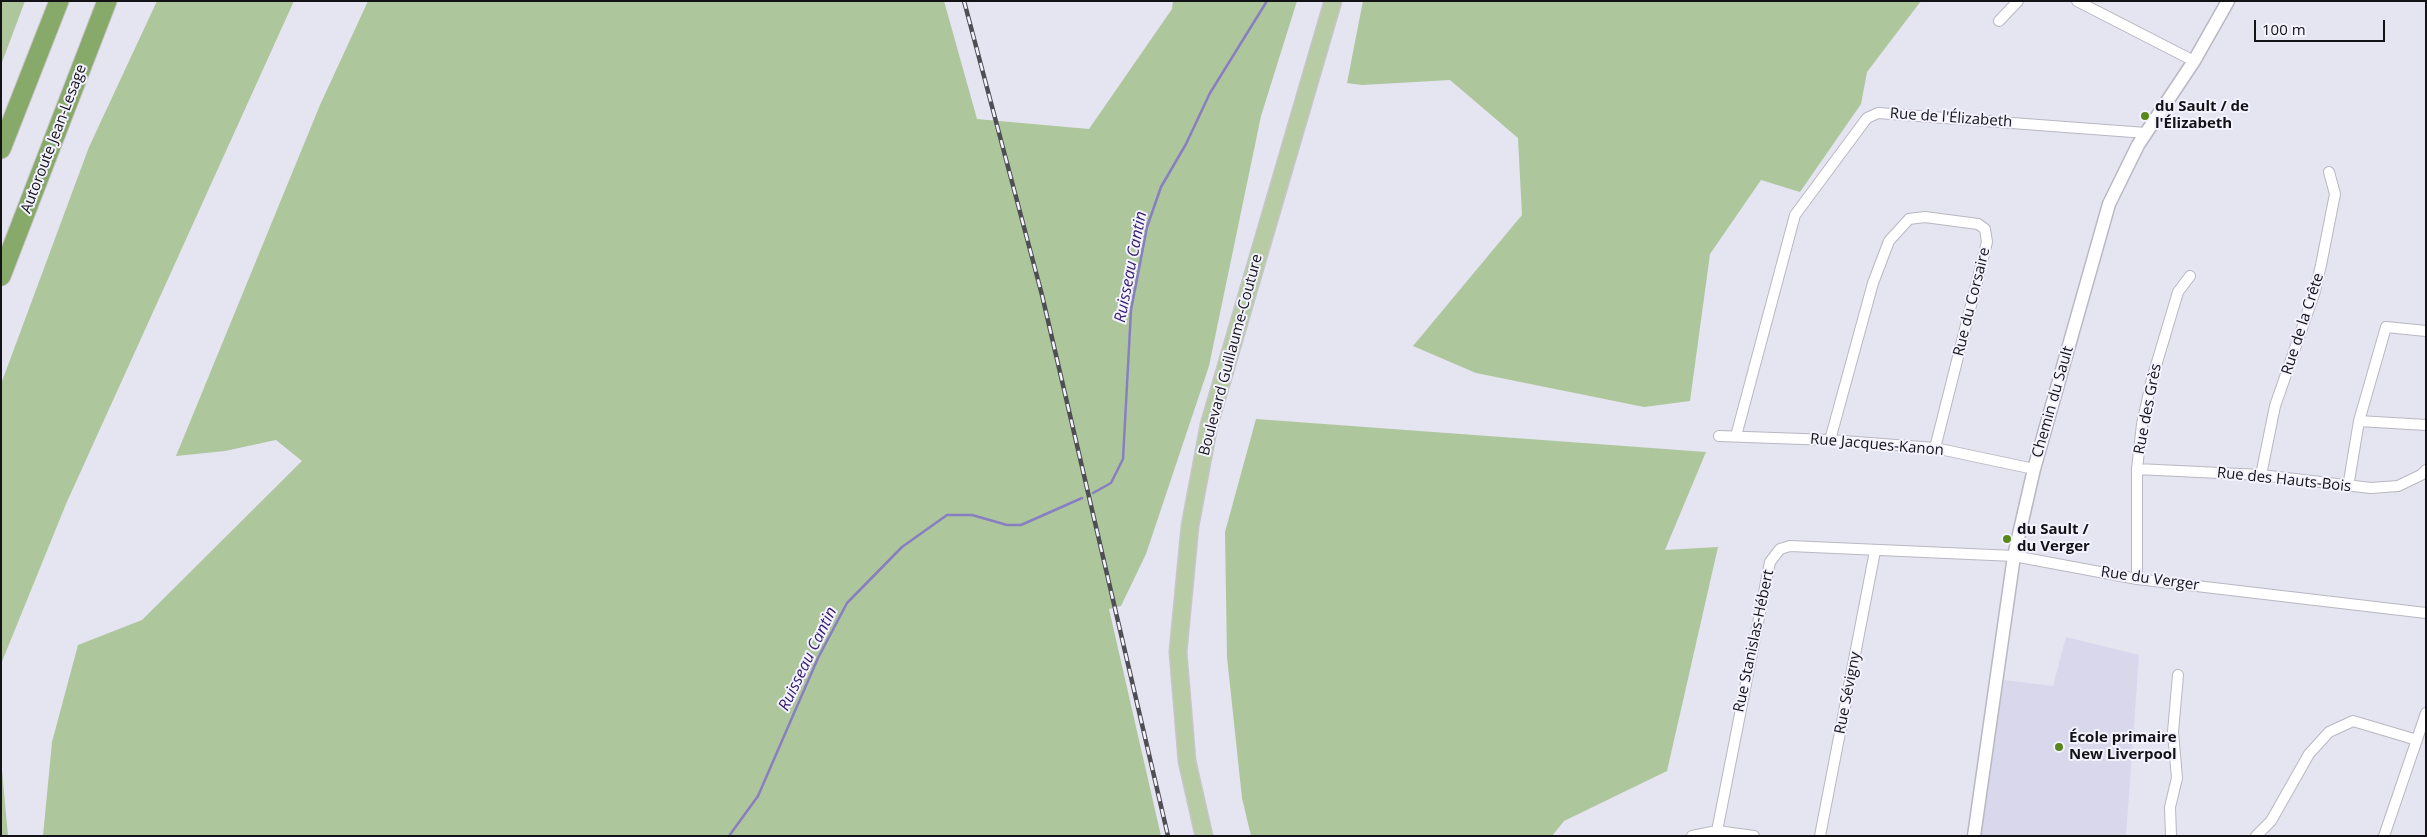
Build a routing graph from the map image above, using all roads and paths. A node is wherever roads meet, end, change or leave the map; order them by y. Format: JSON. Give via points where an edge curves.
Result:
{"nodes":[{"id":1,"x":59,"y":1,"type":"edge"},
{"id":2,"x":107,"y":1,"type":"edge"},
{"id":3,"x":1333,"y":1,"type":"edge"},
{"id":4,"x":2018,"y":1,"type":"edge"},
{"id":5,"x":2077,"y":1,"type":"edge"},
{"id":6,"x":2228,"y":1,"type":"edge"},
{"id":7,"x":1999,"y":22,"type":"dead end"},
{"id":8,"x":2194,"y":61,"type":"junction"},
{"id":9,"x":2146,"y":133,"type":"junction"},
{"id":10,"x":1,"y":149,"type":"edge"},
{"id":11,"x":2330,"y":172,"type":"dead end"},
{"id":12,"x":1,"y":276,"type":"edge"},
{"id":13,"x":2190,"y":276,"type":"dead end"},
{"id":14,"x":2426,"y":331,"type":"edge"},
{"id":15,"x":2359,"y":422,"type":"junction"},
{"id":16,"x":2426,"y":425,"type":"edge"},
{"id":17,"x":1719,"y":436,"type":"dead end"},
{"id":18,"x":1736,"y":436,"type":"junction"},
{"id":19,"x":1830,"y":440,"type":"junction"},
{"id":20,"x":1935,"y":448,"type":"junction"},
{"id":21,"x":2034,"y":468,"type":"junction"},
{"id":22,"x":2137,"y":469,"type":"junction"},
{"id":23,"x":2426,"y":470,"type":"edge"},
{"id":24,"x":2261,"y":475,"type":"junction"},
{"id":25,"x":2348,"y":487,"type":"junction"},
{"id":26,"x":1875,"y":551,"type":"junction"},
{"id":27,"x":2014,"y":556,"type":"junction"},
{"id":28,"x":2138,"y":579,"type":"junction"},
{"id":29,"x":2426,"y":613,"type":"edge"},
{"id":30,"x":2178,"y":675,"type":"dead end"},
{"id":31,"x":2426,"y":713,"type":"edge"},
{"id":32,"x":2417,"y":740,"type":"junction"},
{"id":33,"x":1717,"y":830,"type":"junction"},
{"id":34,"x":1204,"y":836,"type":"edge"},
{"id":35,"x":1692,"y":836,"type":"edge"},
{"id":36,"x":1754,"y":836,"type":"edge"},
{"id":37,"x":1820,"y":836,"type":"edge"},
{"id":38,"x":1974,"y":836,"type":"edge"},
{"id":39,"x":2171,"y":836,"type":"edge"},
{"id":40,"x":2256,"y":836,"type":"edge"},
{"id":41,"x":2384,"y":836,"type":"edge"}],
"edges":[{"from":1,"to":10,"type":"highway"},
{"from":2,"to":12,"type":"highway","name":"Autoroute Jean-Lesage"},
{"from":3,"to":34,"type":"main road","name":"Boulevard Guillaume-Couture","via":[[1209,425],[1190,526],[1178,652],[1186,761]]},
{"from":4,"to":7,"type":"street"},
{"from":5,"to":8,"type":"street"},
{"from":6,"to":8,"type":"street","name":"Chemin du Sault"},
{"from":8,"to":9,"type":"street","name":"Chemin du Sault"},
{"from":9,"to":18,"type":"street","name":"Rue de l'Élizabeth","via":[[1878,112],[1867,118],[1795,215]]},
{"from":9,"to":21,"type":"street","name":"Chemin du Sault","via":[[2109,204]]},
{"from":11,"to":24,"type":"street","name":"Rue de la Crête","via":[[2335,194],[2322,266],[2275,406]]},
{"from":13,"to":22,"type":"street","name":"Rue des Grès","via":[[2178,292],[2152,380],[2142,424]]},
{"from":14,"to":15,"type":"street","via":[[2386,327]]},
{"from":15,"to":16,"type":"street"},
{"from":15,"to":25,"type":"street"},
{"from":17,"to":18,"type":"street","name":"Rue Jacques-Kanon"},
{"from":18,"to":19,"type":"street","name":"Rue Jacques-Kanon"},
{"from":19,"to":20,"type":"street","name":"Rue Jacques-Kanon"},
{"from":19,"to":20,"type":"street","name":"Rue du Corsaire","via":[[1873,283],[1889,241],[1909,219],[1925,217],[1978,224],[1986,229],[1987,242]]},
{"from":20,"to":21,"type":"street","name":"Rue Jacques-Kanon"},
{"from":21,"to":27,"type":"street","name":"Chemin du Sault"},
{"from":22,"to":24,"type":"street","name":"Rue des Hauts-Bois"},
{"from":22,"to":28,"type":"street","name":"Rue des Grès"},
{"from":23,"to":25,"type":"street","name":"Rue des Hauts-Bois","via":[[2398,486]]},
{"from":24,"to":25,"type":"street","name":"Rue des Hauts-Bois"},
{"from":26,"to":27,"type":"street","name":"Rue du Verger"},
{"from":26,"to":33,"type":"street","name":"Rue Stanislas-Hébert","via":[[1790,546],[1780,549],[1770,562]]},
{"from":26,"to":37,"type":"street","name":"Rue Sévigny"},
{"from":27,"to":28,"type":"street","name":"Rue du Verger"},
{"from":27,"to":38,"type":"street","name":"Chemin du Sault"},
{"from":28,"to":29,"type":"street","name":"Rue du Verger"},
{"from":30,"to":39,"type":"street","via":[[2173,732],[2177,778],[2170,807]]},
{"from":31,"to":32,"type":"street"},
{"from":32,"to":40,"type":"street","via":[[2354,721],[2329,732],[2309,754],[2271,821]]},
{"from":32,"to":41,"type":"street"},
{"from":33,"to":35,"type":"street"},
{"from":33,"to":36,"type":"street"}]}
